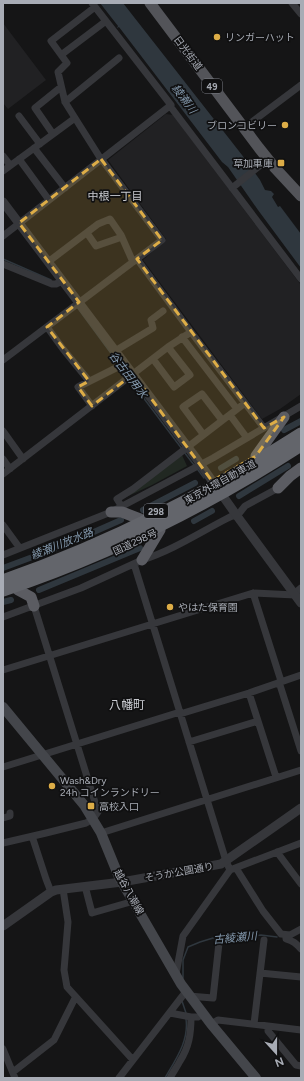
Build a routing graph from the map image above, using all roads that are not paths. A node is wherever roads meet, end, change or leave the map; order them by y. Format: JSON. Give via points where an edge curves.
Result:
{"nodes":[{"id":1,"x":150,"y":3,"type":"edge"},
{"id":2,"x":292,"y":3,"type":"edge"},
{"id":3,"x":94,"y":5,"type":"edge"},
{"id":4,"x":301,"y":14,"type":"edge"},
{"id":5,"x":106,"y":21,"type":"junction"},
{"id":6,"x":61,"y":55,"type":"junction"},
{"id":7,"x":119,"y":58,"type":"dead end"},
{"id":8,"x":301,"y":85,"type":"edge"},
{"id":9,"x":61,"y":87,"type":"junction"},
{"id":10,"x":65,"y":102,"type":"junction"},
{"id":11,"x":170,"y":106,"type":"junction"},
{"id":12,"x":19,"y":116,"type":"dead end"},
{"id":13,"x":75,"y":118,"type":"junction"},
{"id":14,"x":244,"y":128,"type":"junction"},
{"id":15,"x":54,"y":134,"type":"junction"},
{"id":16,"x":37,"y":146,"type":"junction"},
{"id":17,"x":3,"y":156,"type":"edge"},
{"id":18,"x":19,"y":159,"type":"junction"},
{"id":19,"x":101,"y":159,"type":"junction"},
{"id":20,"x":268,"y":159,"type":"junction"},
{"id":21,"x":10,"y":165,"type":"junction"},
{"id":22,"x":3,"y":171,"type":"edge"},
{"id":23,"x":65,"y":188,"type":"junction"},
{"id":24,"x":232,"y":188,"type":"junction"},
{"id":25,"x":301,"y":196,"type":"edge"},
{"id":26,"x":49,"y":200,"type":"junction"},
{"id":27,"x":3,"y":202,"type":"edge"},
{"id":28,"x":19,"y":223,"type":"junction"},
{"id":29,"x":87,"y":233,"type":"junction"},
{"id":30,"x":3,"y":236,"type":"edge"},
{"id":31,"x":122,"y":237,"type":"junction"},
{"id":32,"x":135,"y":260,"type":"junction"},
{"id":33,"x":48,"y":262,"type":"junction"},
{"id":34,"x":3,"y":264,"type":"edge"},
{"id":35,"x":301,"y":279,"type":"edge"},
{"id":36,"x":62,"y":280,"type":"junction"},
{"id":37,"x":79,"y":302,"type":"junction"},
{"id":38,"x":163,"y":311,"type":"dead end"},
{"id":39,"x":47,"y":327,"type":"junction"},
{"id":40,"x":191,"y":332,"type":"junction"},
{"id":41,"x":182,"y":337,"type":"junction"},
{"id":42,"x":168,"y":347,"type":"junction"},
{"id":43,"x":115,"y":351,"type":"junction"},
{"id":44,"x":153,"y":359,"type":"junction"},
{"id":45,"x":3,"y":360,"type":"edge"},
{"id":46,"x":116,"y":368,"type":"dead end"},
{"id":47,"x":133,"y":374,"type":"junction"},
{"id":48,"x":89,"y":381,"type":"junction"},
{"id":49,"x":245,"y":403,"type":"junction"},
{"id":50,"x":92,"y":406,"type":"junction"},
{"id":51,"x":301,"y":406,"type":"edge"},
{"id":52,"x":237,"y":409,"type":"junction"},
{"id":53,"x":230,"y":415,"type":"junction"},
{"id":54,"x":284,"y":417,"type":"junction"},
{"id":55,"x":222,"y":420,"type":"junction"},
{"id":56,"x":264,"y":428,"type":"junction"},
{"id":57,"x":301,"y":428,"type":"edge"},
{"id":58,"x":3,"y":431,"type":"edge"},
{"id":59,"x":203,"y":434,"type":"junction"},
{"id":60,"x":301,"y":434,"type":"edge"},
{"id":61,"x":247,"y":438,"type":"junction"},
{"id":62,"x":301,"y":445,"type":"edge"},
{"id":63,"x":188,"y":447,"type":"junction"},
{"id":64,"x":301,"y":451,"type":"edge"},
{"id":65,"x":256,"y":456,"type":"junction"},
{"id":66,"x":3,"y":459,"type":"edge"},
{"id":67,"x":23,"y":459,"type":"junction"},
{"id":68,"x":201,"y":465,"type":"junction"},
{"id":69,"x":10,"y":468,"type":"junction"},
{"id":70,"x":301,"y":468,"type":"edge"},
{"id":71,"x":3,"y":474,"type":"edge"},
{"id":72,"x":301,"y":475,"type":"edge"},
{"id":73,"x":212,"y":481,"type":"junction"},
{"id":74,"x":278,"y":488,"type":"junction"},
{"id":75,"x":224,"y":497,"type":"junction"},
{"id":76,"x":122,"y":507,"type":"junction"},
{"id":77,"x":111,"y":512,"type":"junction"},
{"id":78,"x":237,"y":516,"type":"junction"},
{"id":79,"x":140,"y":519,"type":"junction"},
{"id":80,"x":3,"y":525,"type":"edge"},
{"id":81,"x":160,"y":530,"type":"junction"},
{"id":82,"x":19,"y":547,"type":"junction"},
{"id":83,"x":3,"y":555,"type":"edge"},
{"id":84,"x":138,"y":562,"type":"junction"},
{"id":85,"x":3,"y":576,"type":"edge"},
{"id":86,"x":3,"y":581,"type":"edge"},
{"id":87,"x":3,"y":590,"type":"edge"},
{"id":88,"x":18,"y":590,"type":"junction"},
{"id":89,"x":297,"y":592,"type":"edge"},
{"id":90,"x":253,"y":593,"type":"junction"},
{"id":91,"x":3,"y":595,"type":"edge"},
{"id":92,"x":301,"y":603,"type":"edge"},
{"id":93,"x":34,"y":606,"type":"junction"},
{"id":94,"x":3,"y":617,"type":"edge"},
{"id":95,"x":152,"y":624,"type":"junction"},
{"id":96,"x":50,"y":655,"type":"junction"},
{"id":97,"x":3,"y":670,"type":"edge"},
{"id":98,"x":301,"y":675,"type":"edge"},
{"id":99,"x":280,"y":682,"type":"junction"},
{"id":100,"x":249,"y":694,"type":"junction"},
{"id":101,"x":3,"y":707,"type":"edge"},
{"id":102,"x":180,"y":713,"type":"junction"},
{"id":103,"x":258,"y":721,"type":"junction"},
{"id":104,"x":189,"y":742,"type":"junction"},
{"id":105,"x":78,"y":744,"type":"junction"},
{"id":106,"x":301,"y":751,"type":"edge"},
{"id":107,"x":42,"y":754,"type":"junction"},
{"id":108,"x":3,"y":767,"type":"edge"},
{"id":109,"x":301,"y":770,"type":"edge"},
{"id":110,"x":276,"y":777,"type":"junction"},
{"id":111,"x":206,"y":800,"type":"junction"},
{"id":112,"x":301,"y":808,"type":"edge"},
{"id":113,"x":10,"y":813,"type":"dead end"},
{"id":114,"x":3,"y":818,"type":"edge"},
{"id":115,"x":93,"y":819,"type":"junction"},
{"id":116,"x":101,"y":832,"type":"junction"},
{"id":117,"x":32,"y":836,"type":"junction"},
{"id":118,"x":3,"y":843,"type":"edge"},
{"id":119,"x":301,"y":843,"type":"edge"},
{"id":120,"x":277,"y":852,"type":"junction"},
{"id":121,"x":226,"y":860,"type":"junction"},
{"id":122,"x":233,"y":869,"type":"junction"},
{"id":123,"x":122,"y":882,"type":"junction"},
{"id":124,"x":301,"y":884,"type":"edge"},
{"id":125,"x":85,"y":886,"type":"junction"},
{"id":126,"x":63,"y":888,"type":"junction"},
{"id":127,"x":51,"y":892,"type":"junction"},
{"id":128,"x":134,"y":901,"type":"junction"},
{"id":129,"x":3,"y":926,"type":"edge"},
{"id":130,"x":301,"y":928,"type":"edge"},
{"id":131,"x":286,"y":935,"type":"junction"},
{"id":132,"x":264,"y":940,"type":"dead end"},
{"id":133,"x":219,"y":943,"type":"dead end"},
{"id":134,"x":301,"y":949,"type":"edge"},
{"id":135,"x":260,"y":973,"type":"junction"},
{"id":136,"x":176,"y":974,"type":"junction"},
{"id":137,"x":301,"y":977,"type":"edge"},
{"id":138,"x":188,"y":994,"type":"junction"},
{"id":139,"x":75,"y":998,"type":"junction"},
{"id":140,"x":170,"y":1013,"type":"junction"},
{"id":141,"x":203,"y":1014,"type":"junction"},
{"id":142,"x":187,"y":1016,"type":"junction"},
{"id":143,"x":211,"y":1024,"type":"junction"},
{"id":144,"x":254,"y":1024,"type":"junction"},
{"id":145,"x":268,"y":1026,"type":"junction"},
{"id":146,"x":301,"y":1030,"type":"edge"},
{"id":147,"x":3,"y":1049,"type":"edge"},
{"id":148,"x":133,"y":1060,"type":"junction"},
{"id":149,"x":301,"y":1066,"type":"edge"},
{"id":150,"x":14,"y":1075,"type":"edge"},
{"id":151,"x":119,"y":1078,"type":"edge"},
{"id":152,"x":170,"y":1078,"type":"edge"},
{"id":153,"x":256,"y":1078,"type":"edge"}],
"edges":[{"from":1,"to":14,"type":"main road","name":"日光街道","number":"49"},
{"from":2,"to":4,"type":"street"},
{"from":3,"to":5,"type":"street"},
{"from":3,"to":6,"type":"street","via":[[51,41]]},
{"from":5,"to":6,"type":"street"},
{"from":5,"to":11,"type":"street"},
{"from":6,"to":9,"type":"street","via":[[67,64],[58,72]]},
{"from":7,"to":10,"type":"street"},
{"from":8,"to":14,"type":"street"},
{"from":9,"to":10,"type":"street"},
{"from":9,"to":15,"type":"street","via":[[35,108]]},
{"from":10,"to":13,"type":"street"},
{"from":11,"to":19,"type":"street"},
{"from":11,"to":24,"type":"street"},
{"from":12,"to":16,"type":"street"},
{"from":13,"to":15,"type":"street"},
{"from":13,"to":19,"type":"street"},
{"from":14,"to":20,"type":"main road","name":"日光街道","number":"49"},
{"from":15,"to":16,"type":"street"},
{"from":16,"to":18,"type":"street"},
{"from":16,"to":23,"type":"street"},
{"from":17,"to":21,"type":"street"},
{"from":18,"to":21,"type":"street"},
{"from":18,"to":26,"type":"street"},
{"from":19,"to":23,"type":"street"},
{"from":19,"to":32,"type":"street","via":[[162,240]]},
{"from":20,"to":24,"type":"street"},
{"from":20,"to":25,"type":"main road","name":"日光街道","number":"49"},
{"from":21,"to":22,"type":"street"},
{"from":23,"to":26,"type":"street"},
{"from":24,"to":35,"type":"street"},
{"from":26,"to":28,"type":"street"},
{"from":27,"to":28,"type":"street"},
{"from":28,"to":30,"type":"street"},
{"from":28,"to":33,"type":"street"},
{"from":29,"to":31,"type":"street","via":[[96,246]]},
{"from":29,"to":31,"type":"street","via":[[110,219]]},
{"from":29,"to":33,"type":"street"},
{"from":31,"to":32,"type":"street"},
{"from":32,"to":37,"type":"street"},
{"from":32,"to":40,"type":"street"},
{"from":33,"to":36,"type":"street"},
{"from":34,"to":36,"type":"street","via":[[52,284]]},
{"from":36,"to":37,"type":"street"},
{"from":37,"to":39,"type":"street"},
{"from":37,"to":43,"type":"street"},
{"from":38,"to":43,"type":"street","via":[[151,320],[153,328]]},
{"from":39,"to":45,"type":"street"},
{"from":39,"to":48,"type":"street"},
{"from":40,"to":41,"type":"street"},
{"from":40,"to":49,"type":"street"},
{"from":41,"to":42,"type":"street"},
{"from":41,"to":52,"type":"street"},
{"from":42,"to":44,"type":"street"},
{"from":42,"to":44,"type":"street","via":[[190,375],[174,387]]},
{"from":43,"to":47,"type":"street"},
{"from":44,"to":47,"type":"street"},
{"from":46,"to":48,"type":"street"},
{"from":47,"to":50,"type":"street"},
{"from":47,"to":63,"type":"street"},
{"from":48,"to":50,"type":"street","via":[[78,387]]},
{"from":49,"to":52,"type":"street"},
{"from":49,"to":56,"type":"street"},
{"from":50,"to":67,"type":"street"},
{"from":51,"to":54,"type":"street"},
{"from":52,"to":53,"type":"street"},
{"from":53,"to":55,"type":"street"},
{"from":53,"to":61,"type":"street"},
{"from":54,"to":56,"type":"street"},
{"from":54,"to":65,"type":"highway"},
{"from":55,"to":59,"type":"street"},
{"from":55,"to":59,"type":"street","via":[[202,394],[183,408]]},
{"from":56,"to":61,"type":"street"},
{"from":57,"to":65,"type":"highway","name":"国道298号","number":"298"},
{"from":58,"to":67,"type":"street"},
{"from":59,"to":63,"type":"street"},
{"from":60,"to":86,"type":"highway","name":"東京外環自動車道","via":[[221,482],[155,517],[77,553]]},
{"from":61,"to":68,"type":"street"},
{"from":62,"to":87,"type":"highway","name":"東京外環自動車道","via":[[160,526],[82,561]]},
{"from":63,"to":68,"type":"street"},
{"from":63,"to":76,"type":"street","via":[[117,499]]},
{"from":64,"to":75,"type":"highway","name":"国道298号","number":"298"},
{"from":65,"to":73,"type":"highway","name":"国道298号","number":"298"},
{"from":66,"to":69,"type":"street"},
{"from":67,"to":69,"type":"street"},
{"from":68,"to":73,"type":"street"},
{"from":68,"to":76,"type":"street"},
{"from":69,"to":71,"type":"street"},
{"from":70,"to":74,"type":"highway"},
{"from":72,"to":74,"type":"street"},
{"from":73,"to":75,"type":"street"},
{"from":73,"to":79,"type":"highway","name":"国道298号","number":"298"},
{"from":74,"to":78,"type":"street","via":[[245,506]]},
{"from":75,"to":78,"type":"street"},
{"from":75,"to":81,"type":"highway","name":"国道298号","number":"298"},
{"from":76,"to":77,"type":"street"},
{"from":77,"to":79,"type":"highway","via":[[122,512]]},
{"from":77,"to":82,"type":"street"},
{"from":78,"to":84,"type":"street"},
{"from":78,"to":89,"type":"street"},
{"from":79,"to":85,"type":"highway","name":"国道298号","number":"298"},
{"from":80,"to":82,"type":"street"},
{"from":81,"to":84,"type":"highway"},
{"from":81,"to":88,"type":"highway","name":"国道298号","number":"298","via":[[78,567]]},
{"from":82,"to":83,"type":"street"},
{"from":84,"to":93,"type":"street"},
{"from":84,"to":95,"type":"street"},
{"from":88,"to":91,"type":"highway","name":"国道298号","number":"298"},
{"from":88,"to":93,"type":"highway","via":[[31,597]]},
{"from":89,"to":90,"type":"street"},
{"from":89,"to":92,"type":"street"},
{"from":90,"to":95,"type":"street"},
{"from":90,"to":99,"type":"street"},
{"from":93,"to":94,"type":"street"},
{"from":93,"to":96,"type":"street"},
{"from":95,"to":96,"type":"street"},
{"from":95,"to":102,"type":"street"},
{"from":96,"to":97,"type":"street"},
{"from":96,"to":105,"type":"street"},
{"from":98,"to":99,"type":"street"},
{"from":99,"to":100,"type":"street"},
{"from":99,"to":106,"type":"street"},
{"from":100,"to":102,"type":"street"},
{"from":100,"to":103,"type":"street"},
{"from":101,"to":107,"type":"main road","name":"越谷八潮線"},
{"from":102,"to":104,"type":"street"},
{"from":102,"to":105,"type":"street"},
{"from":103,"to":104,"type":"street"},
{"from":103,"to":110,"type":"street"},
{"from":104,"to":111,"type":"street"},
{"from":105,"to":107,"type":"street"},
{"from":105,"to":115,"type":"street","via":[[98,812]]},
{"from":107,"to":108,"type":"street"},
{"from":107,"to":115,"type":"main road","name":"越谷八潮線"},
{"from":109,"to":110,"type":"street"},
{"from":110,"to":111,"type":"street"},
{"from":111,"to":116,"type":"street"},
{"from":111,"to":121,"type":"street"},
{"from":112,"to":121,"type":"street","name":"そうか公園通り"},
{"from":113,"to":114,"type":"street","via":[[10,816]]},
{"from":115,"to":116,"type":"main road","name":"越谷八潮線"},
{"from":115,"to":117,"type":"street"},
{"from":116,"to":123,"type":"main road","name":"越谷八潮線"},
{"from":117,"to":118,"type":"street"},
{"from":117,"to":127,"type":"street"},
{"from":119,"to":120,"type":"street"},
{"from":120,"to":122,"type":"street"},
{"from":120,"to":124,"type":"street"},
{"from":121,"to":122,"type":"street"},
{"from":121,"to":123,"type":"street","name":"そうか公園通り","via":[[217,865]]},
{"from":122,"to":131,"type":"street","via":[[281,934]]},
{"from":122,"to":136,"type":"street","via":[[183,936]]},
{"from":123,"to":125,"type":"street","name":"そうか公園通り"},
{"from":123,"to":128,"type":"main road","name":"越谷八潮線"},
{"from":125,"to":126,"type":"street","name":"そうか公園通り"},
{"from":125,"to":128,"type":"street","via":[[92,913]]},
{"from":126,"to":127,"type":"street","name":"そうか公園通り"},
{"from":126,"to":139,"type":"street","via":[[68,922],[64,970],[67,987]]},
{"from":127,"to":129,"type":"street","name":"そうか公園通り"},
{"from":128,"to":136,"type":"main road","name":"越谷八潮線"},
{"from":130,"to":131,"type":"street"},
{"from":131,"to":134,"type":"street","via":[[286,939],[292,940]]},
{"from":132,"to":135,"type":"street"},
{"from":133,"to":138,"type":"street","via":[[213,998]]},
{"from":135,"to":137,"type":"street"},
{"from":135,"to":144,"type":"street"},
{"from":136,"to":138,"type":"main road","name":"越谷八潮線"},
{"from":138,"to":140,"type":"street"},
{"from":138,"to":141,"type":"main road","name":"越谷八潮線"},
{"from":139,"to":148,"type":"street"},
{"from":139,"to":150,"type":"street","via":[[54,1040]]},
{"from":140,"to":142,"type":"street"},
{"from":140,"to":148,"type":"street"},
{"from":141,"to":142,"type":"street","via":[[198,1017]]},
{"from":141,"to":143,"type":"main road","name":"越谷八潮線"},
{"from":142,"to":152,"type":"street","via":[[189,1042]]},
{"from":143,"to":144,"type":"street","via":[[218,1020]]},
{"from":143,"to":153,"type":"main road","name":"越谷八潮線"},
{"from":144,"to":145,"type":"street"},
{"from":145,"to":146,"type":"street"},
{"from":145,"to":149,"type":"street","via":[[271,1036],[296,1065]]},
{"from":147,"to":150,"type":"street"},
{"from":148,"to":151,"type":"street"}]}
